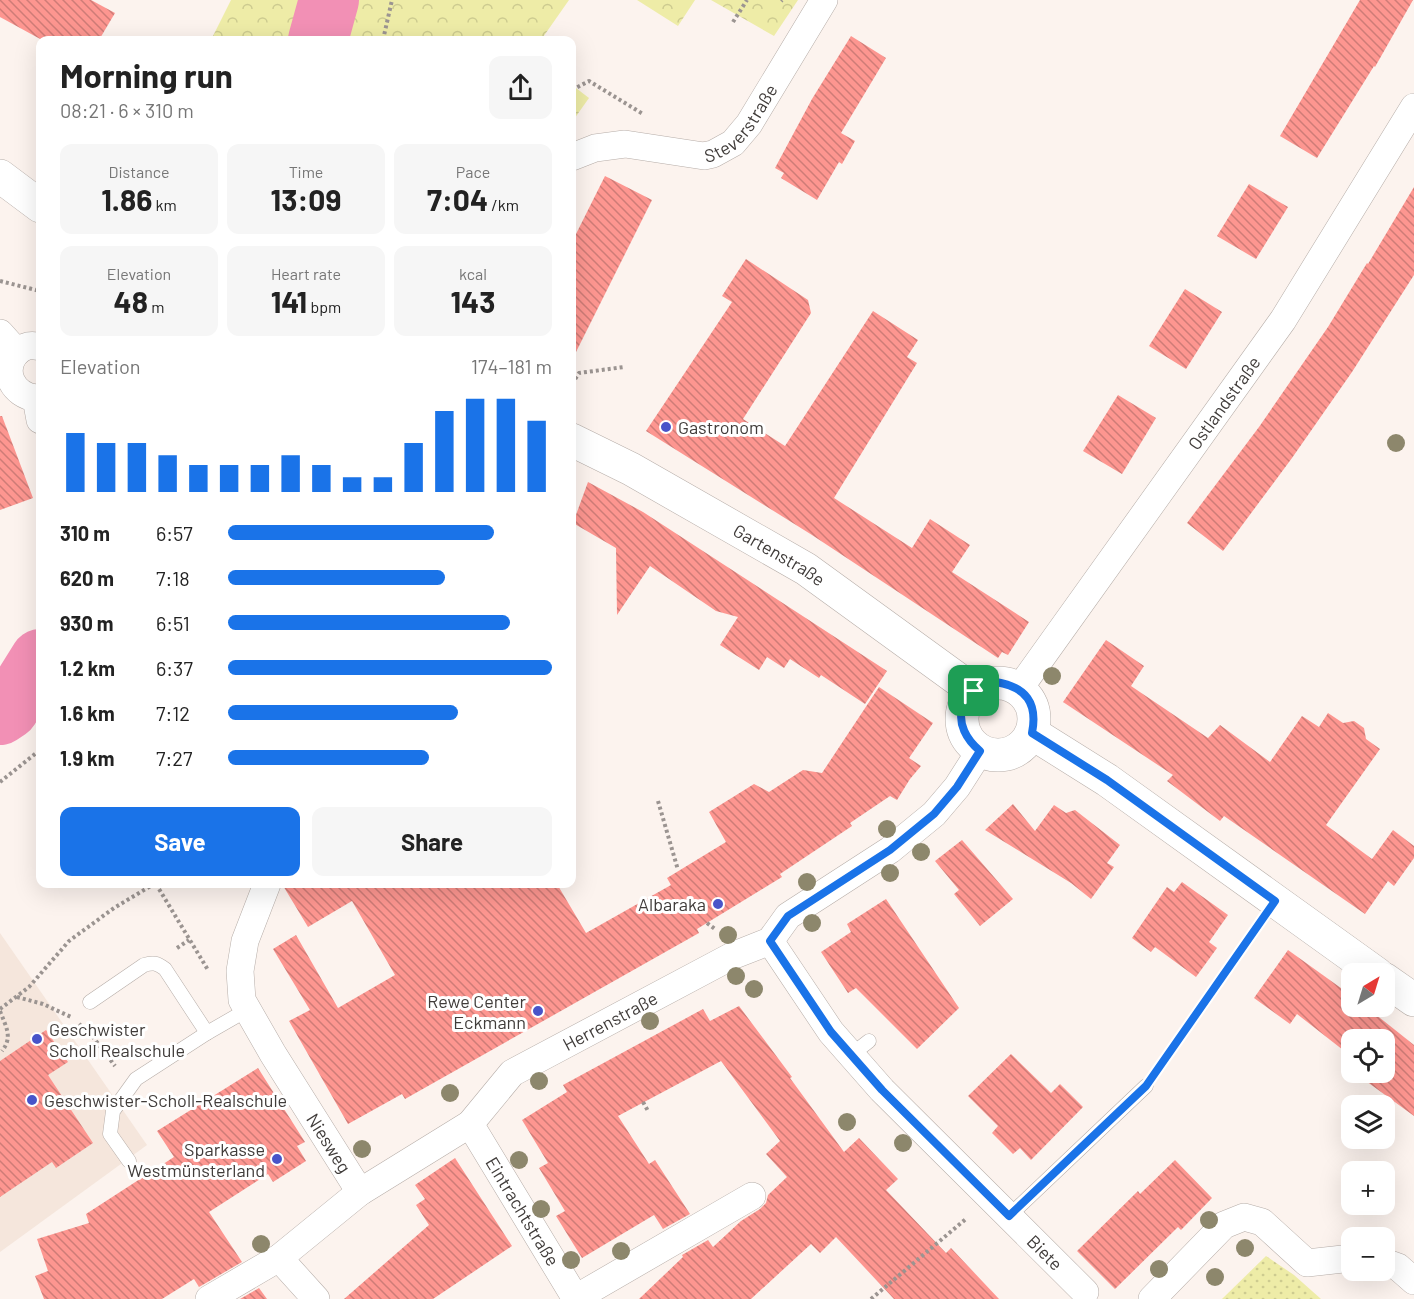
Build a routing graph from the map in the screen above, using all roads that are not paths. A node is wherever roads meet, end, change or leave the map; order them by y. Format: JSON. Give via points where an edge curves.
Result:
{"nodes":[{"id":1,"x":824,"y":0,"type":"edge"},
{"id":2,"x":1414,"y":107,"type":"edge"},
{"id":3,"x":576,"y":155,"type":"edge"},
{"id":4,"x":0,"y":176,"type":"edge"},
{"id":5,"x":36,"y":203,"type":"edge"},
{"id":6,"x":19,"y":344,"type":"edge"},
{"id":7,"x":36,"y":402,"type":"edge"},
{"id":8,"x":576,"y":442,"type":"edge"},
{"id":9,"x":1019,"y":689,"type":"junction"},
{"id":10,"x":974,"y":691,"type":"junction"},
{"id":11,"x":1032,"y":733,"type":"junction"},
{"id":12,"x":980,"y":751,"type":"junction"},
{"id":13,"x":265,"y":888,"type":"edge"},
{"id":14,"x":770,"y":941,"type":"junction"},
{"id":15,"x":1362,"y":963,"type":"edge"},
{"id":16,"x":1395,"y":986,"type":"edge"},
{"id":17,"x":1414,"y":999,"type":"edge"},
{"id":18,"x":90,"y":1002,"type":"dead end"},
{"id":19,"x":245,"y":1005,"type":"junction"},
{"id":20,"x":207,"y":1033,"type":"junction"},
{"id":21,"x":1146,"y":1086,"type":"road end"},
{"id":22,"x":470,"y":1124,"type":"junction"},
{"id":23,"x":129,"y":1161,"type":"dead end"},
{"id":24,"x":360,"y":1192,"type":"junction"},
{"id":25,"x":753,"y":1196,"type":"dead end"},
{"id":26,"x":1009,"y":1216,"type":"junction"},
{"id":27,"x":279,"y":1258,"type":"junction"},
{"id":28,"x":1341,"y":1259,"type":"edge"},
{"id":29,"x":1395,"y":1266,"type":"edge"},
{"id":30,"x":1414,"y":1281,"type":"edge"},
{"id":31,"x":1085,"y":1296,"type":"edge"},
{"id":32,"x":576,"y":1298,"type":"edge"},
{"id":33,"x":209,"y":1299,"type":"edge"},
{"id":34,"x":316,"y":1299,"type":"edge"},
{"id":35,"x":1152,"y":1299,"type":"edge"}],
"edges":[{"from":1,"to":3,"type":"street","name":"Steverstraße","via":[[749,124],[733,143],[704,156],[625,144]]},
{"from":2,"to":9,"type":"street","name":"Ostlandstraße","via":[[1283,320]]},
{"from":4,"to":5,"type":"street"},
{"from":6,"to":7,"type":"street","via":[[8,366],[8,379],[14,389]]},
{"from":8,"to":10,"type":"street","name":"Gartenstraße","via":[[632,469],[806,569]]},
{"from":9,"to":10,"type":"street","via":[[996,682]]},
{"from":9,"to":11,"type":"street","via":[[1034,709]]},
{"from":10,"to":12,"type":"street","via":[[961,716],[969,742]]},
{"from":11,"to":12,"type":"street","via":[[1016,751],[992,755]]},
{"from":11,"to":15,"type":"street","via":[[1107,780]]},
{"from":12,"to":14,"type":"street","via":[[934,814],[890,850],[788,916]]},
{"from":13,"to":19,"type":"street","name":"Niesweg","via":[[245,941],[240,971]]},
{"from":14,"to":22,"type":"street","name":"Herrenstraße","via":[[732,956],[512,1073]]},
{"from":14,"to":26,"type":"street","name":"Biete","via":[[831,1032],[860,1048],[882,1090]]},
{"from":16,"to":17,"type":"street"},
{"from":18,"to":20,"type":"lane","via":[[144,965],[158,964]]},
{"from":19,"to":20,"type":"lane"},
{"from":19,"to":24,"type":"street","name":"Niesweg"},
{"from":20,"to":23,"type":"lane","via":[[136,1079],[113,1111],[110,1134]]},
{"from":21,"to":26,"type":"lane"},
{"from":22,"to":24,"type":"street","name":"Herrenstraße"},
{"from":22,"to":32,"type":"street","name":"Eintrachtstraße"},
{"from":24,"to":27,"type":"street","name":"Herrenstraße"},
{"from":25,"to":32,"type":"street"},
{"from":26,"to":31,"type":"street","name":"Biete"},
{"from":27,"to":33,"type":"street","name":"Herrenstraße"},
{"from":27,"to":34,"type":"street"},
{"from":28,"to":35,"type":"street","via":[[1307,1263],[1262,1222],[1244,1218],[1224,1225]]},
{"from":29,"to":30,"type":"street"}]}
